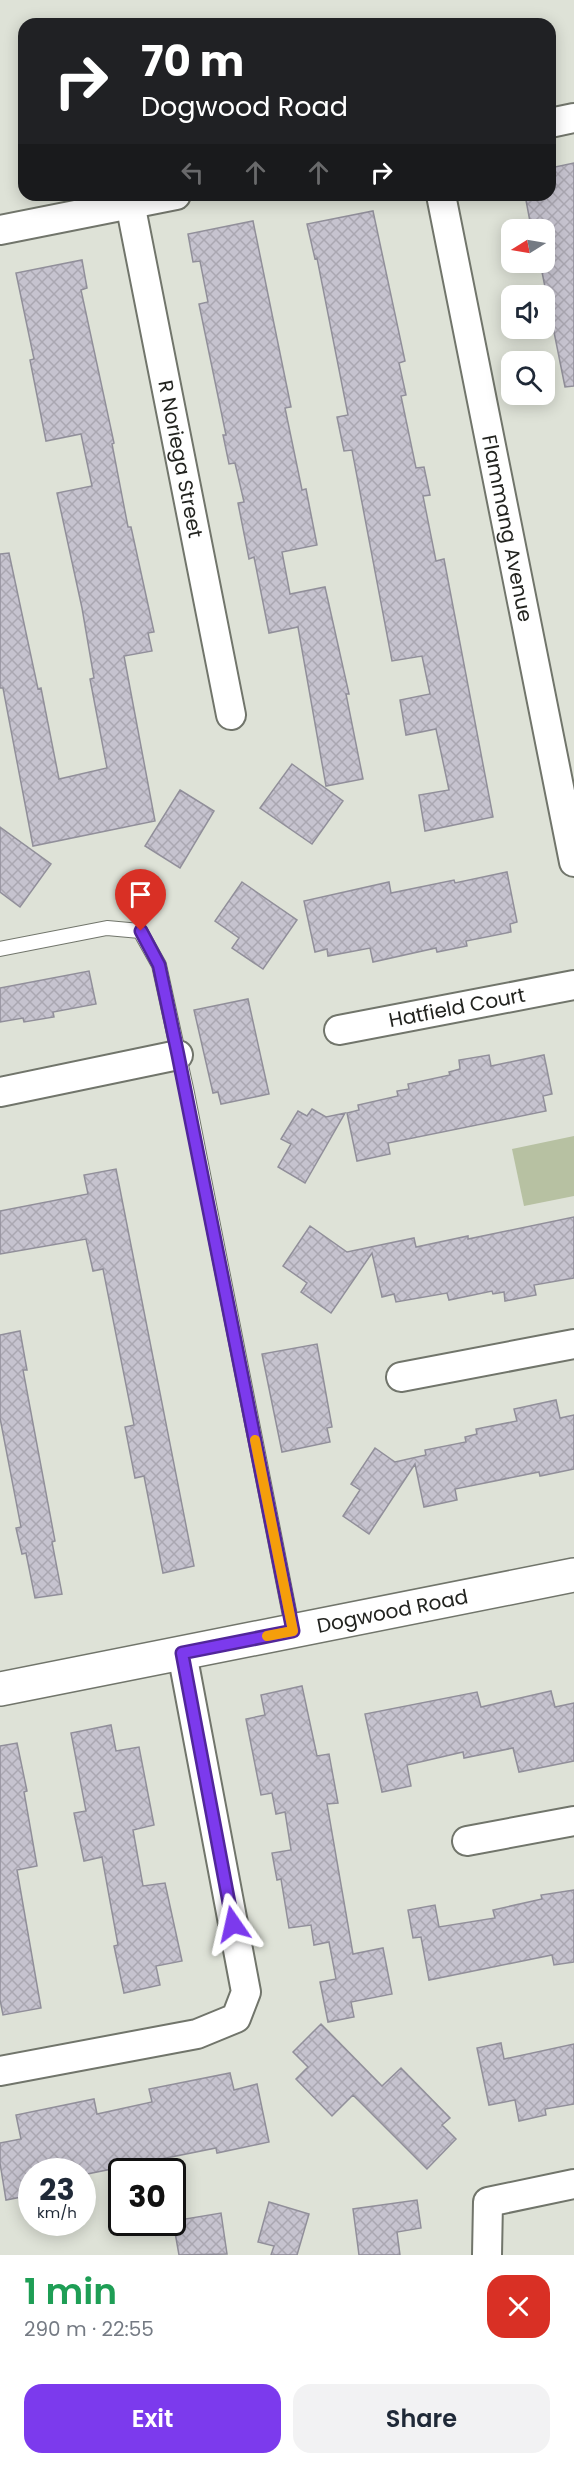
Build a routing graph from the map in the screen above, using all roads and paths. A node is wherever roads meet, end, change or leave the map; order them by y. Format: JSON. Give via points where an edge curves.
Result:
{"nodes":[{"id":1,"x":574,"y":118,"type":"edge"},
{"id":2,"x":556,"y":122,"type":"edge"},
{"id":3,"x":142,"y":201,"type":"edge"},
{"id":4,"x":442,"y":201,"type":"edge"},
{"id":5,"x":130,"y":203,"type":"junction"},
{"id":6,"x":0,"y":230,"type":"edge"},
{"id":7,"x":231,"y":715,"type":"dead end"},
{"id":8,"x":574,"y":862,"type":"edge"},
{"id":9,"x":0,"y":950,"type":"edge"},
{"id":10,"x":574,"y":985,"type":"edge"},
{"id":11,"x":339,"y":1030,"type":"dead end"},
{"id":12,"x":178,"y":1055,"type":"junction"},
{"id":13,"x":0,"y":1092,"type":"edge"},
{"id":14,"x":574,"y":1344,"type":"edge"},
{"id":15,"x":401,"y":1377,"type":"dead end"},
{"id":16,"x":574,"y":1575,"type":"edge"},
{"id":17,"x":293,"y":1631,"type":"junction"},
{"id":18,"x":182,"y":1653,"type":"junction"},
{"id":19,"x":0,"y":1689,"type":"edge"},
{"id":20,"x":574,"y":1821,"type":"edge"},
{"id":21,"x":467,"y":1841,"type":"dead end"},
{"id":22,"x":0,"y":2072,"type":"edge"},
{"id":23,"x":574,"y":2184,"type":"edge"},
{"id":24,"x":487,"y":2255,"type":"edge"}],
"edges":[{"from":1,"to":2,"type":"street"},
{"from":3,"to":5,"type":"street"},
{"from":4,"to":8,"type":"street","name":"Flammang Avenue"},
{"from":5,"to":6,"type":"street"},
{"from":5,"to":7,"type":"street","name":"R Noriega Street"},
{"from":9,"to":12,"type":"lane","via":[[107,928],[141,931],[159,965]]},
{"from":10,"to":11,"type":"street","name":"Hatfield Court"},
{"from":12,"to":13,"type":"street"},
{"from":12,"to":17,"type":"lane"},
{"from":14,"to":15,"type":"street"},
{"from":16,"to":17,"type":"street","name":"Dogwood Road"},
{"from":17,"to":18,"type":"street","name":"Dogwood Road"},
{"from":18,"to":19,"type":"street","name":"Dogwood Road"},
{"from":18,"to":22,"type":"street","via":[[246,1992],[236,2018],[197,2034]]},
{"from":20,"to":21,"type":"street"},
{"from":23,"to":24,"type":"street","via":[[488,2202]]}]}
